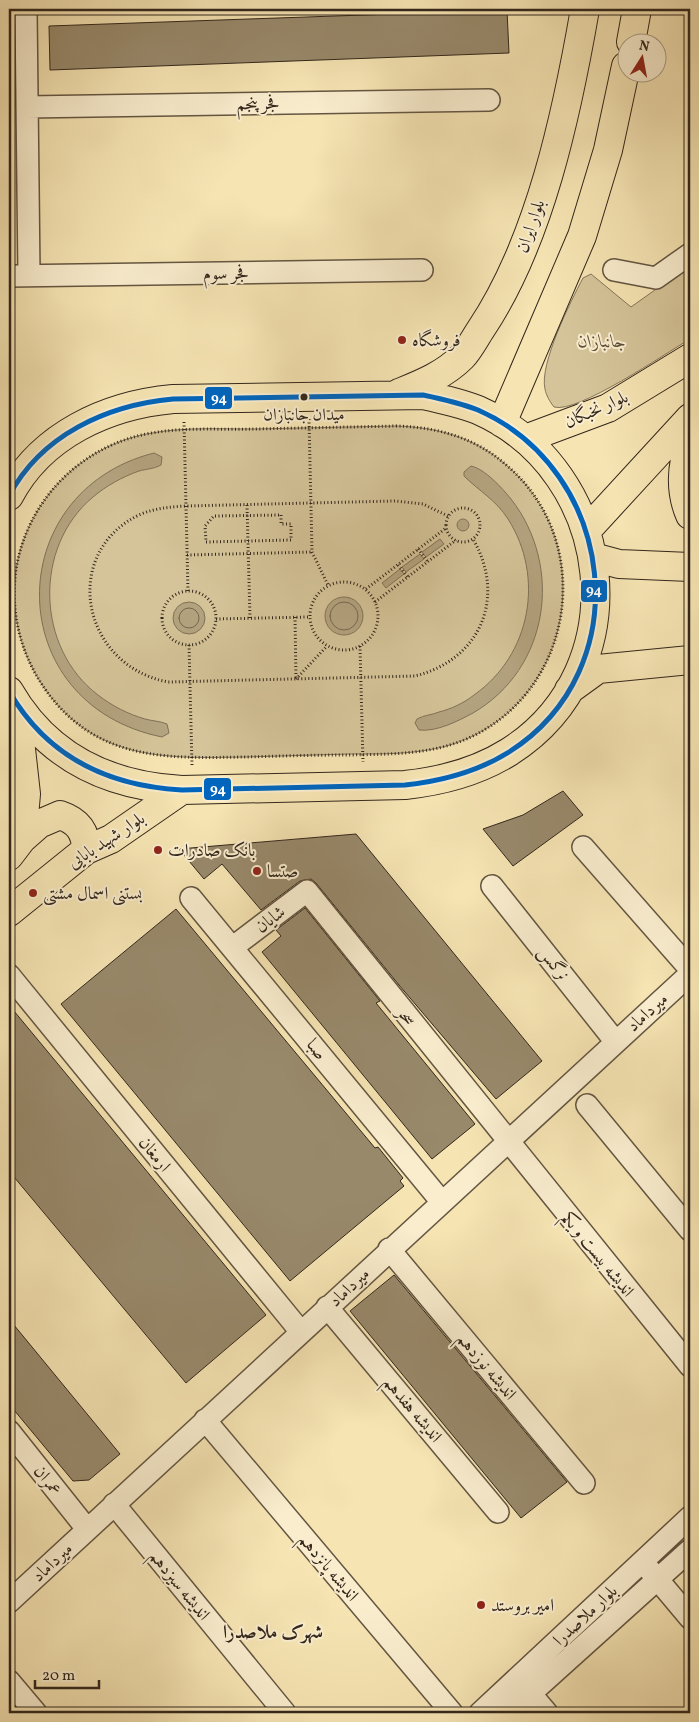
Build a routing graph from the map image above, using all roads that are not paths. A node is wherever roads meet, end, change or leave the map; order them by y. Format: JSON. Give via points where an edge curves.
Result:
{"nodes":[{"id":1,"x":26,"y":9,"type":"edge"},
{"id":2,"x":585,"y":9,"type":"edge"},
{"id":3,"x":637,"y":9,"type":"edge"},
{"id":4,"x":17,"y":32,"type":"edge"},
{"id":5,"x":633,"y":32,"type":"edge"},
{"id":6,"x":623,"y":82,"type":"edge"},
{"id":7,"x":489,"y":100,"type":"dead end"},
{"id":8,"x":27,"y":107,"type":"junction"},
{"id":9,"x":18,"y":148,"type":"edge"},
{"id":10,"x":690,"y":254,"type":"edge"},
{"id":11,"x":422,"y":270,"type":"dead end"},
{"id":12,"x":614,"y":270,"type":"dead end"},
{"id":13,"x":19,"y":276,"type":"edge"},
{"id":14,"x":690,"y":358,"type":"edge"},
{"id":15,"x":396,"y":394,"type":"junction"},
{"id":16,"x":690,"y":418,"type":"edge"},
{"id":17,"x":502,"y":422,"type":"junction"},
{"id":18,"x":525,"y":439,"type":"junction"},
{"id":19,"x":690,"y":443,"type":"edge"},
{"id":20,"x":9,"y":494,"type":"edge"},
{"id":21,"x":690,"y":515,"type":"edge"},
{"id":22,"x":587,"y":530,"type":"junction"},
{"id":23,"x":593,"y":557,"type":"junction"},
{"id":24,"x":690,"y":567,"type":"edge"},
{"id":25,"x":688,"y":661,"type":"edge"},
{"id":26,"x":567,"y":691,"type":"junction"},
{"id":27,"x":12,"y":697,"type":"edge"},
{"id":28,"x":187,"y":789,"type":"junction"},
{"id":29,"x":583,"y":847,"type":"dead end"},
{"id":30,"x":16,"y":848,"type":"edge"},
{"id":31,"x":86,"y":850,"type":"junction"},
{"id":32,"x":492,"y":886,"type":"dead end"},
{"id":33,"x":307,"y":891,"type":"joint"},
{"id":34,"x":191,"y":898,"type":"dead end"},
{"id":35,"x":9,"y":912,"type":"edge"},
{"id":36,"x":233,"y":947,"type":"junction"},
{"id":37,"x":690,"y":969,"type":"edge"},
{"id":38,"x":690,"y":974,"type":"edge"},
{"id":39,"x":9,"y":975,"type":"edge"},
{"id":40,"x":615,"y":1041,"type":"junction"},
{"id":41,"x":587,"y":1105,"type":"dead end"},
{"id":42,"x":506,"y":1141,"type":"junction"},
{"id":43,"x":441,"y":1202,"type":"junction"},
{"id":44,"x":690,"y":1230,"type":"edge"},
{"id":45,"x":390,"y":1249,"type":"junction"},
{"id":46,"x":327,"y":1307,"type":"junction"},
{"id":47,"x":301,"y":1332,"type":"junction"},
{"id":48,"x":690,"y":1366,"type":"edge"},
{"id":49,"x":205,"y":1420,"type":"junction"},
{"id":50,"x":9,"y":1431,"type":"edge"},
{"id":51,"x":584,"y":1483,"type":"dead end"},
{"id":52,"x":114,"y":1504,"type":"junction"},
{"id":53,"x":498,"y":1512,"type":"dead end"},
{"id":54,"x":690,"y":1517,"type":"edge"},
{"id":55,"x":87,"y":1529,"type":"junction"},
{"id":56,"x":690,"y":1550,"type":"edge"},
{"id":57,"x":642,"y":1561,"type":"junction"},
{"id":58,"x":658,"y":1579,"type":"junction"},
{"id":59,"x":9,"y":1602,"type":"edge"},
{"id":60,"x":690,"y":1618,"type":"edge"},
{"id":61,"x":9,"y":1682,"type":"edge"},
{"id":62,"x":530,"y":1693,"type":"junction"},
{"id":63,"x":36,"y":1713,"type":"edge"},
{"id":64,"x":285,"y":1713,"type":"edge"},
{"id":65,"x":452,"y":1713,"type":"edge"},
{"id":66,"x":480,"y":1713,"type":"edge"},
{"id":67,"x":509,"y":1713,"type":"edge"},
{"id":68,"x":547,"y":1713,"type":"edge"}],
"edges":[{"from":1,"to":4,"type":"street"},
{"from":2,"to":15,"type":"main road","name":"بلوار ایران","via":[[544,188],[512,278],[462,357],[434,378]]},
{"from":3,"to":5,"type":"main road"},
{"from":4,"to":8,"type":"street"},
{"from":6,"to":17,"type":"main road","via":[[608,150],[582,236]]},
{"from":7,"to":8,"type":"street","name":"فجر پنجم"},
{"from":8,"to":9,"type":"street"},
{"from":9,"to":13,"type":"street"},
{"from":10,"to":12,"type":"street","via":[[656,278]]},
{"from":11,"to":13,"type":"street","name":"فجر سوم"},
{"from":14,"to":18,"type":"main road","name":"بلوار نخبگان","via":[[608,408]]},
{"from":15,"to":17,"type":"main road","via":[[451,401]]},
{"from":15,"to":20,"type":"main road","via":[[183,399],[119,408],[68,432],[46,449]]},
{"from":16,"to":22,"type":"main road"},
{"from":17,"to":18,"type":"main road"},
{"from":18,"to":22,"type":"main road","via":[[562,480]]},
{"from":19,"to":21,"type":"main road","via":[[683,479],[685,504]]},
{"from":22,"to":23,"type":"main road"},
{"from":23,"to":24,"type":"main road","via":[[619,564]]},
{"from":23,"to":26,"type":"main road","via":[[596,585],[593,622],[580,666]]},
{"from":25,"to":26,"type":"main road","via":[[598,669]]},
{"from":26,"to":28,"type":"main road","via":[[532,734],[510,751],[460,776],[433,782],[363,786]]},
{"from":27,"to":28,"type":"main road","via":[[40,732],[76,761],[128,783]]},
{"from":27,"to":30,"type":"main road","via":[[26,794]]},
{"from":28,"to":31,"type":"main road","name":"بلوار شهید بابایی","via":[[111,839]]},
{"from":29,"to":37,"type":"street"},
{"from":30,"to":31,"type":"main road","via":[[39,824],[60,816],[80,828]]},
{"from":31,"to":35,"type":"main road","name":"بلوار شهید بابایی"},
{"from":32,"to":40,"type":"street","name":"نرگس"},
{"from":33,"to":36,"type":"street","name":"شایان"},
{"from":33,"to":42,"type":"street","name":"سحر"},
{"from":34,"to":36,"type":"street","name":"صبا"},
{"from":36,"to":43,"type":"street","name":"صبا"},
{"from":38,"to":40,"type":"street","name":"میرداماد"},
{"from":39,"to":47,"type":"street","name":"ارمغان"},
{"from":40,"to":42,"type":"street","name":"میرداماد"},
{"from":41,"to":44,"type":"street"},
{"from":42,"to":43,"type":"street","name":"میرداماد"},
{"from":42,"to":48,"type":"street","name":"اندیشه بیست و یکم"},
{"from":43,"to":45,"type":"street","name":"میرداماد"},
{"from":45,"to":46,"type":"street","name":"میرداماد"},
{"from":45,"to":51,"type":"street","name":"اندیشه نوزدهم"},
{"from":46,"to":47,"type":"street","name":"میرداماد"},
{"from":46,"to":53,"type":"street","name":"اندیشه هفدهم"},
{"from":47,"to":49,"type":"street","name":"میرداماد"},
{"from":49,"to":52,"type":"street","name":"میرداماد"},
{"from":49,"to":65,"type":"street","name":"اندیشه پانزدهم"},
{"from":50,"to":55,"type":"street","name":"عمران"},
{"from":52,"to":55,"type":"street","name":"میرداماد"},
{"from":52,"to":64,"type":"street","name":"اندیشه سیزدهم"},
{"from":54,"to":57,"type":"street","name":"بلوار ملاصدرا"},
{"from":55,"to":59,"type":"street","name":"میرداماد"},
{"from":56,"to":58,"type":"street","name":"بلوار ملاصدرا"},
{"from":57,"to":58,"type":"street"},
{"from":57,"to":66,"type":"street","name":"بلوار ملاصدرا"},
{"from":58,"to":60,"type":"street"},
{"from":58,"to":62,"type":"street","name":"بلوار ملاصدرا"},
{"from":61,"to":63,"type":"street"},
{"from":62,"to":67,"type":"street","name":"بلوار ملاصدرا"},
{"from":62,"to":68,"type":"street"}]}
